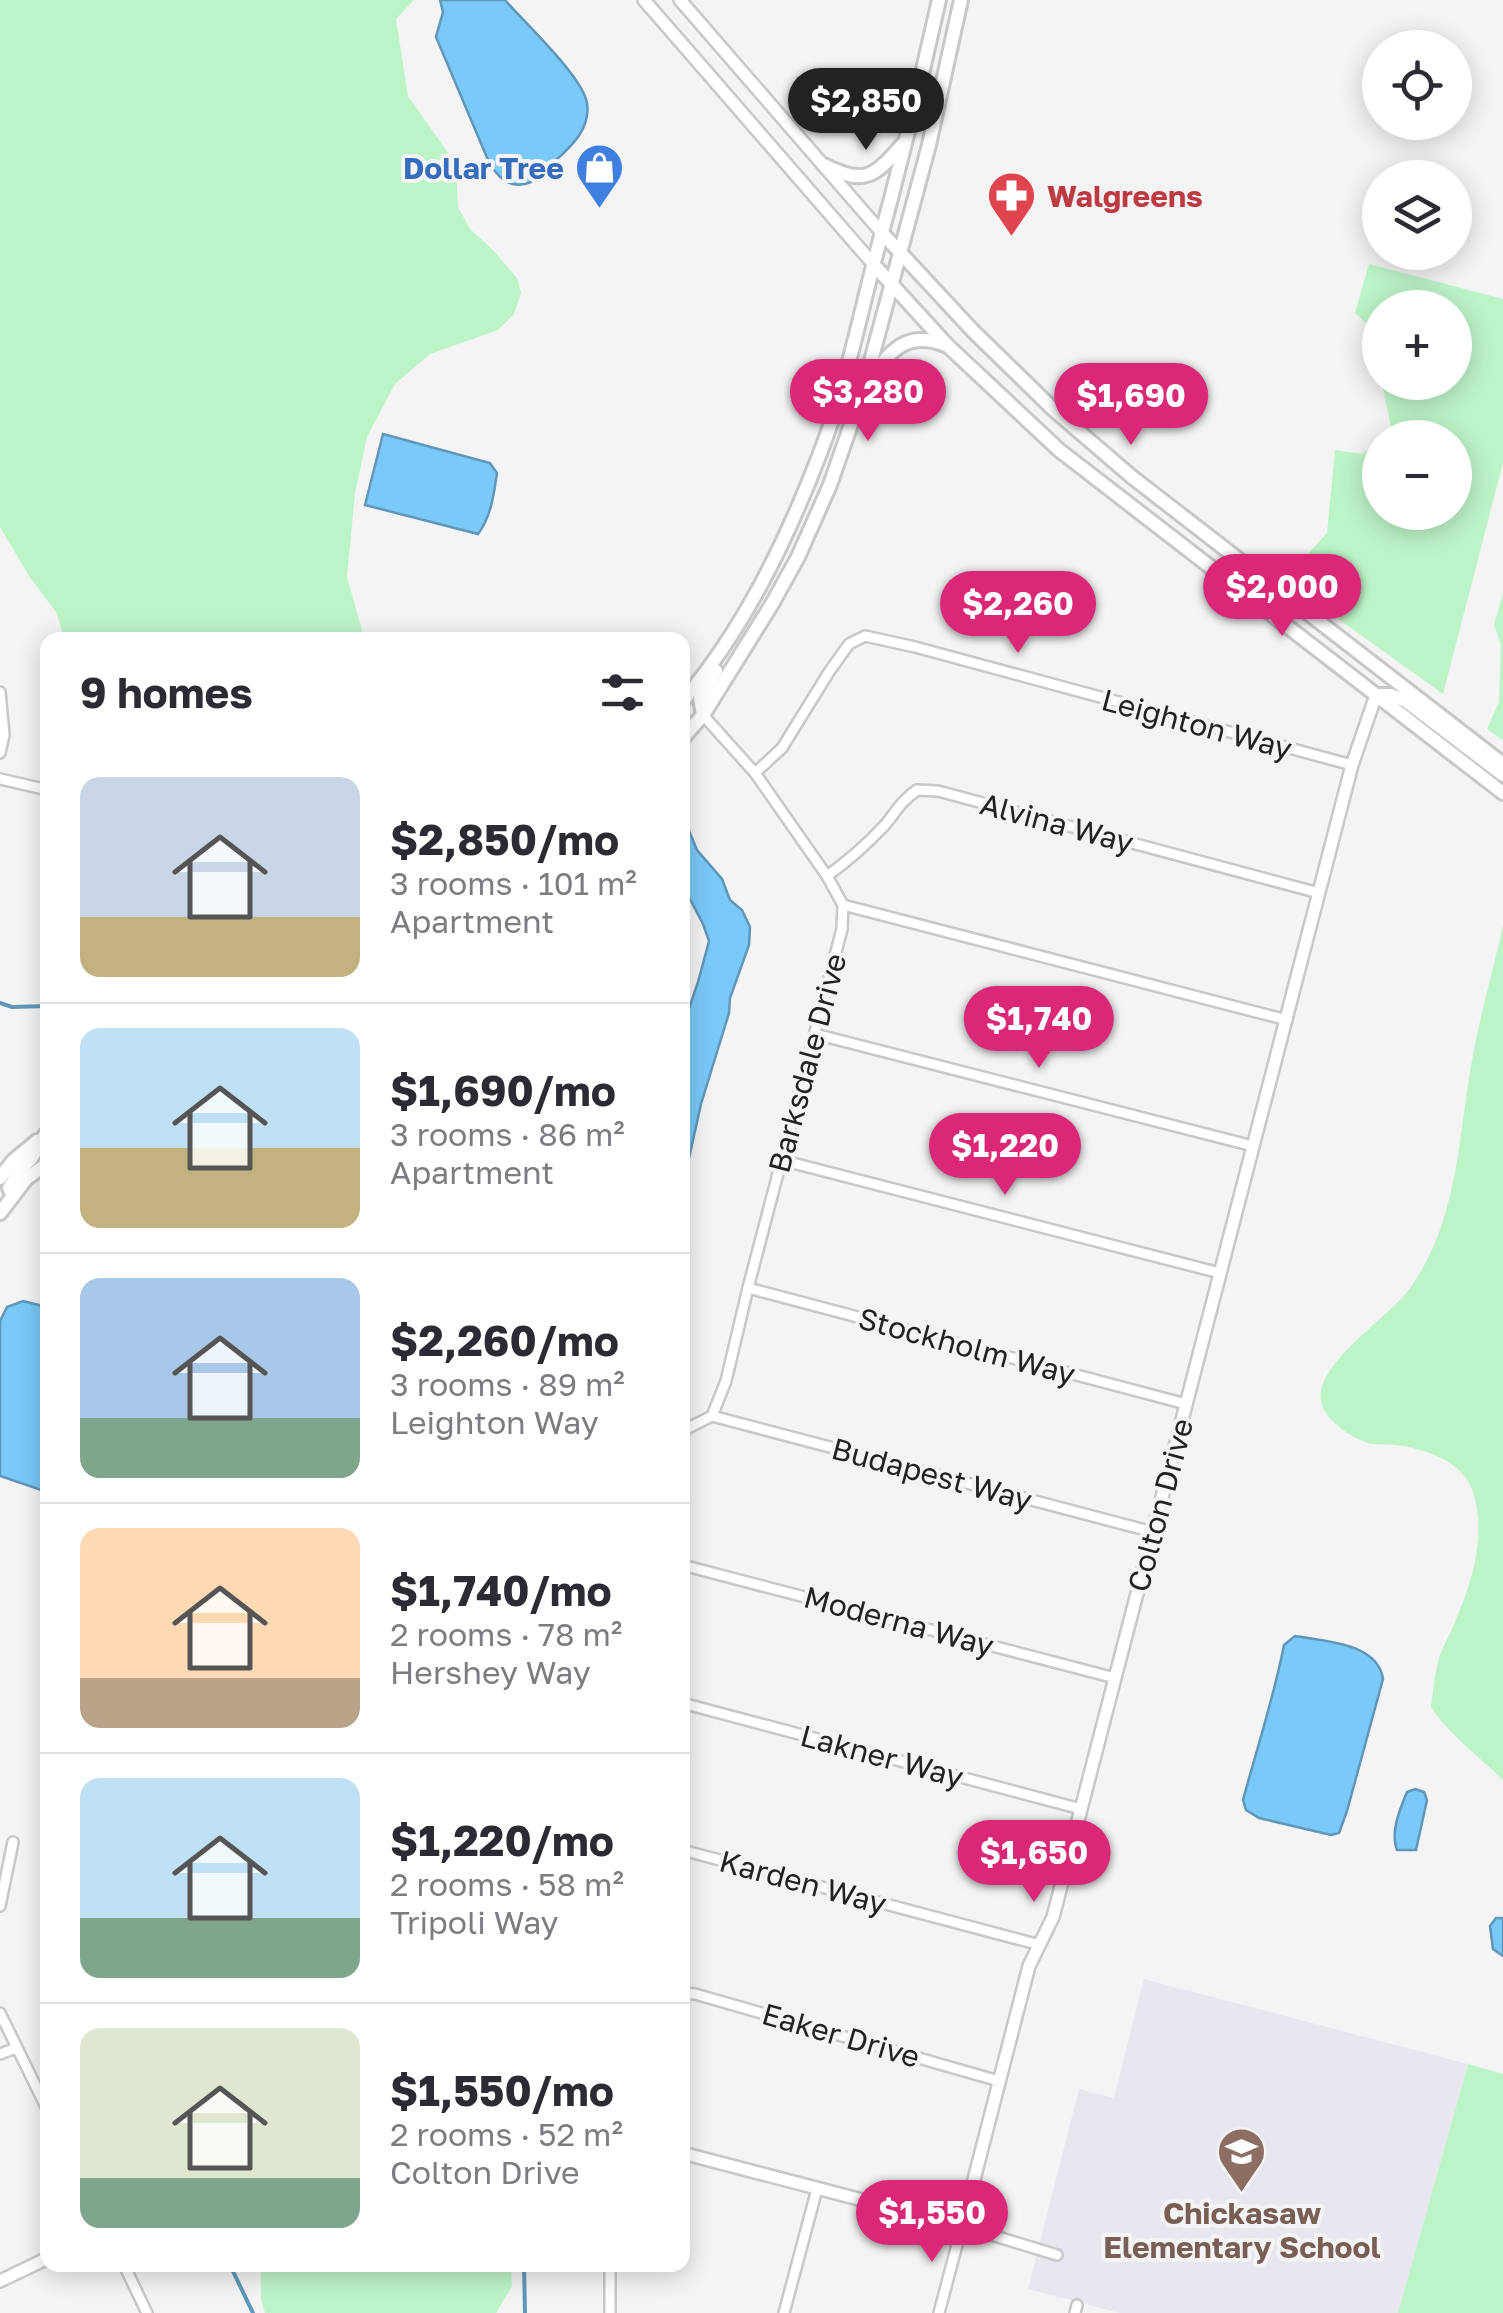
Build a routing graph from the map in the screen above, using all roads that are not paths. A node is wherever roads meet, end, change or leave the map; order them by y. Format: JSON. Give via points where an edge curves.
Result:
{"nodes":[{"id":1,"x":644,"y":0,"type":"edge"},
{"id":2,"x":680,"y":0,"type":"edge"},
{"id":3,"x":939,"y":0,"type":"edge"},
{"id":4,"x":958,"y":0,"type":"edge"},
{"id":5,"x":906,"y":141,"type":"junction"},
{"id":6,"x":824,"y":166,"type":"junction"},
{"id":7,"x":882,"y":234,"type":"junction"},
{"id":8,"x":900,"y":254,"type":"junction"},
{"id":9,"x":874,"y":265,"type":"junction"},
{"id":10,"x":892,"y":285,"type":"junction"},
{"id":11,"x":948,"y":346,"type":"junction"},
{"id":12,"x":864,"y":387,"type":"junction"},
{"id":13,"x":1184,"y":548,"type":"junction"},
{"id":14,"x":726,"y":645,"type":"junction"},
{"id":15,"x":1378,"y":668,"type":"junction"},
{"id":16,"x":0,"y":692,"type":"edge"},
{"id":17,"x":690,"y":692,"type":"edge"},
{"id":18,"x":1376,"y":695,"type":"junction"},
{"id":19,"x":703,"y":715,"type":"junction"},
{"id":20,"x":690,"y":730,"type":"edge"},
{"id":21,"x":0,"y":753,"type":"edge"},
{"id":22,"x":1503,"y":764,"type":"edge"},
{"id":23,"x":1352,"y":765,"type":"junction"},
{"id":24,"x":756,"y":773,"type":"junction"},
{"id":25,"x":1503,"y":775,"type":"edge"},
{"id":26,"x":0,"y":780,"type":"edge"},
{"id":27,"x":40,"y":788,"type":"edge"},
{"id":28,"x":1503,"y":794,"type":"edge"},
{"id":29,"x":827,"y":876,"type":"junction"},
{"id":30,"x":1319,"y":893,"type":"junction"},
{"id":31,"x":844,"y":904,"type":"junction"},
{"id":32,"x":1286,"y":1020,"type":"junction"},
{"id":33,"x":816,"y":1034,"type":"junction"},
{"id":34,"x":40,"y":1139,"type":"edge"},
{"id":35,"x":40,"y":1144,"type":"edge"},
{"id":36,"x":1253,"y":1146,"type":"junction"},
{"id":37,"x":781,"y":1160,"type":"junction"},
{"id":38,"x":40,"y":1169,"type":"edge"},
{"id":39,"x":0,"y":1178,"type":"edge"},
{"id":40,"x":13,"y":1196,"type":"junction"},
{"id":41,"x":0,"y":1214,"type":"edge"},
{"id":42,"x":1220,"y":1274,"type":"junction"},
{"id":43,"x":748,"y":1288,"type":"junction"},
{"id":44,"x":1186,"y":1404,"type":"junction"},
{"id":45,"x":712,"y":1416,"type":"junction"},
{"id":46,"x":690,"y":1427,"type":"edge"},
{"id":47,"x":1153,"y":1532,"type":"junction"},
{"id":48,"x":690,"y":1566,"type":"edge"},
{"id":49,"x":1115,"y":1678,"type":"junction"},
{"id":50,"x":690,"y":1705,"type":"edge"},
{"id":51,"x":1080,"y":1809,"type":"junction"},
{"id":52,"x":13,"y":1842,"type":"dead end"},
{"id":53,"x":690,"y":1852,"type":"edge"},
{"id":54,"x":0,"y":1906,"type":"edge"},
{"id":55,"x":1040,"y":1944,"type":"junction"},
{"id":56,"x":690,"y":1994,"type":"edge"},
{"id":57,"x":0,"y":2013,"type":"edge"},
{"id":58,"x":16,"y":2048,"type":"junction"},
{"id":59,"x":0,"y":2054,"type":"edge"},
{"id":60,"x":998,"y":2081,"type":"junction"},
{"id":61,"x":40,"y":2095,"type":"edge"},
{"id":62,"x":690,"y":2155,"type":"edge"},
{"id":63,"x":817,"y":2189,"type":"junction"},
{"id":64,"x":966,"y":2210,"type":"junction"},
{"id":65,"x":962,"y":2226,"type":"junction"},
{"id":66,"x":996,"y":2236,"type":"junction"},
{"id":67,"x":1057,"y":2255,"type":"dead end"},
{"id":68,"x":40,"y":2262,"type":"edge"},
{"id":69,"x":127,"y":2272,"type":"edge"},
{"id":70,"x":610,"y":2272,"type":"edge"},
{"id":71,"x":0,"y":2281,"type":"edge"},
{"id":72,"x":147,"y":2313,"type":"edge"},
{"id":73,"x":610,"y":2313,"type":"edge"},
{"id":74,"x":784,"y":2313,"type":"edge"},
{"id":75,"x":939,"y":2313,"type":"edge"}],
"edges":[{"from":1,"to":9,"type":"street"},
{"from":2,"to":6,"type":"street"},
{"from":3,"to":5,"type":"main road"},
{"from":4,"to":8,"type":"main road","via":[[945,80]]},
{"from":5,"to":6,"type":"main road","via":[[874,173],[855,178]]},
{"from":5,"to":7,"type":"main road"},
{"from":6,"to":7,"type":"street"},
{"from":7,"to":8,"type":"main road"},
{"from":7,"to":9,"type":"main road"},
{"from":8,"to":10,"type":"main road"},
{"from":8,"to":15,"type":"main road","via":[[1118,466]]},
{"from":9,"to":10,"type":"main road"},
{"from":9,"to":14,"type":"main road","via":[[820,455]]},
{"from":10,"to":11,"type":"main road"},
{"from":10,"to":12,"type":"main road"},
{"from":11,"to":12,"type":"main road","via":[[902,343]]},
{"from":11,"to":13,"type":"main road","via":[[1060,450]]},
{"from":12,"to":19,"type":"main road","via":[[798,558]]},
{"from":13,"to":15,"type":"main road","via":[[1209,557],[1360,672]]},
{"from":13,"to":18,"type":"main road"},
{"from":14,"to":17,"type":"main road"},
{"from":14,"to":19,"type":"main road","via":[[700,698]]},
{"from":15,"to":22,"type":"main road"},
{"from":16,"to":21,"type":"street"},
{"from":18,"to":23,"type":"street","name":"Colton Drive"},
{"from":18,"to":25,"type":"main road","via":[[1406,701]]},
{"from":18,"to":28,"type":"main road"},
{"from":19,"to":20,"type":"main road"},
{"from":19,"to":24,"type":"street"},
{"from":23,"to":24,"type":"street","name":"Leighton Way","via":[[864,636],[849,644],[782,748]]},
{"from":23,"to":30,"type":"street","name":"Colton Drive"},
{"from":24,"to":29,"type":"street"},
{"from":26,"to":27,"type":"street"},
{"from":29,"to":30,"type":"street","name":"Alvina Way","via":[[917,790]]},
{"from":29,"to":31,"type":"street"},
{"from":30,"to":32,"type":"street","name":"Colton Drive"},
{"from":31,"to":32,"type":"street"},
{"from":31,"to":33,"type":"street","name":"Barksdale Drive"},
{"from":32,"to":36,"type":"street","name":"Colton Drive"},
{"from":33,"to":36,"type":"street"},
{"from":33,"to":37,"type":"street","name":"Barksdale Drive"},
{"from":34,"to":39,"type":"main road"},
{"from":35,"to":40,"type":"main road","via":[[9,1188]]},
{"from":36,"to":42,"type":"street","name":"Colton Drive"},
{"from":37,"to":42,"type":"street"},
{"from":37,"to":43,"type":"street","name":"Barksdale Drive"},
{"from":38,"to":40,"type":"main road"},
{"from":40,"to":41,"type":"main road"},
{"from":42,"to":44,"type":"street","name":"Colton Drive"},
{"from":43,"to":44,"type":"street","name":"Stockholm Way"},
{"from":43,"to":45,"type":"street","name":"Barksdale Drive"},
{"from":44,"to":47,"type":"street","name":"Colton Drive"},
{"from":45,"to":46,"type":"street"},
{"from":45,"to":47,"type":"street","name":"Budapest Way"},
{"from":47,"to":49,"type":"street","name":"Colton Drive"},
{"from":48,"to":49,"type":"street","name":"Moderna Way"},
{"from":49,"to":51,"type":"street","name":"Colton Drive"},
{"from":50,"to":51,"type":"street","name":"Lakner Way"},
{"from":51,"to":55,"type":"street","name":"Colton Drive"},
{"from":52,"to":54,"type":"street"},
{"from":53,"to":55,"type":"street","name":"Karden Way"},
{"from":55,"to":60,"type":"street","name":"Colton Drive"},
{"from":56,"to":60,"type":"street","name":"Eaker Drive"},
{"from":57,"to":58,"type":"street"},
{"from":58,"to":59,"type":"street"},
{"from":58,"to":61,"type":"street"},
{"from":60,"to":64,"type":"street","name":"Colton Drive"},
{"from":62,"to":63,"type":"street"},
{"from":63,"to":65,"type":"street"},
{"from":63,"to":74,"type":"street"},
{"from":64,"to":65,"type":"street","name":"Colton Drive"},
{"from":64,"to":66,"type":"street"},
{"from":65,"to":66,"type":"street"},
{"from":65,"to":75,"type":"street","name":"Colton Drive"},
{"from":66,"to":67,"type":"street"},
{"from":68,"to":71,"type":"street"},
{"from":69,"to":72,"type":"street"},
{"from":70,"to":73,"type":"street"}]}
